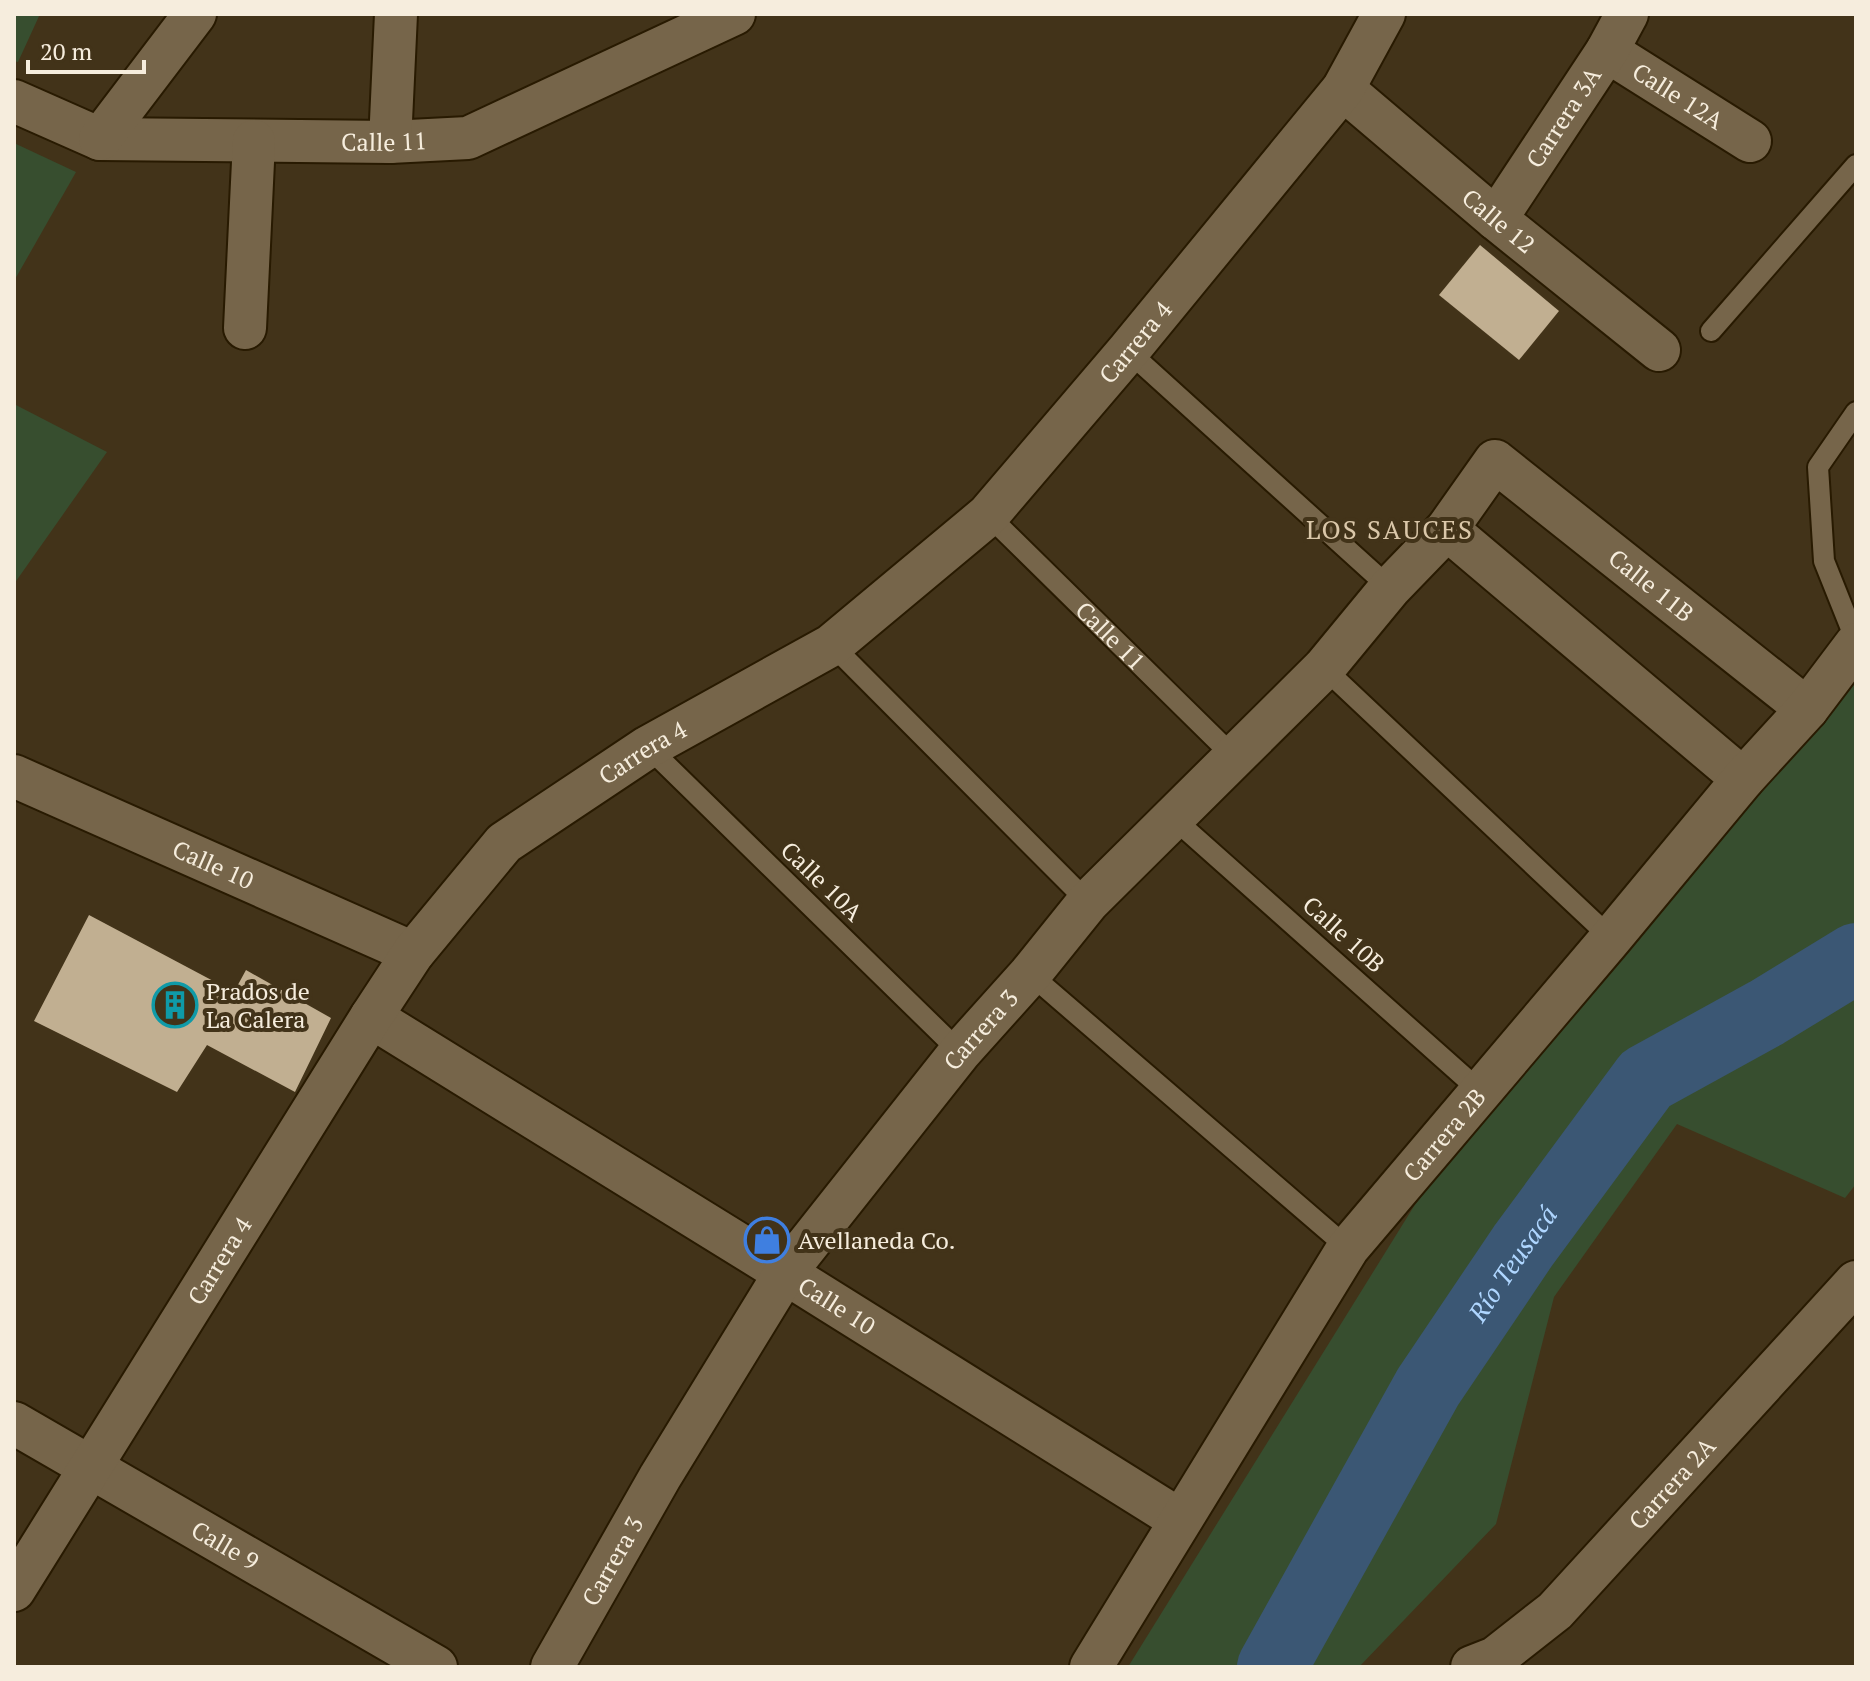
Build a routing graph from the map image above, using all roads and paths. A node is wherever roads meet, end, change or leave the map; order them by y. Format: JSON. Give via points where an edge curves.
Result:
{"nodes":[{"id":1,"x":195,"y":14,"type":"edge"},
{"id":2,"x":396,"y":14,"type":"edge"},
{"id":3,"x":734,"y":14,"type":"edge"},
{"id":4,"x":1384,"y":14,"type":"edge"},
{"id":5,"x":1627,"y":14,"type":"edge"},
{"id":6,"x":1607,"y":51,"type":"junction"},
{"id":7,"x":1343,"y":89,"type":"junction"},
{"id":8,"x":14,"y":101,"type":"edge"},
{"id":9,"x":100,"y":139,"type":"junction"},
{"id":10,"x":254,"y":141,"type":"junction"},
{"id":11,"x":1750,"y":141,"type":"dead end"},
{"id":12,"x":390,"y":142,"type":"junction"},
{"id":13,"x":1856,"y":165,"type":"edge"},
{"id":14,"x":1496,"y":219,"type":"junction"},
{"id":15,"x":245,"y":328,"type":"dead end"},
{"id":16,"x":1711,"y":331,"type":"dead end"},
{"id":17,"x":1659,"y":350,"type":"dead end"},
{"id":18,"x":1128,"y":351,"type":"junction"},
{"id":19,"x":1856,"y":412,"type":"edge"},
{"id":20,"x":1495,"y":461,"type":"joint"},
{"id":21,"x":988,"y":515,"type":"junction"},
{"id":22,"x":1447,"y":529,"type":"junction"},
{"id":23,"x":1390,"y":588,"type":"junction"},
{"id":24,"x":1856,"y":643,"type":"edge"},
{"id":25,"x":832,"y":645,"type":"junction"},
{"id":26,"x":1324,"y":668,"type":"junction"},
{"id":27,"x":1807,"y":709,"type":"junction"},
{"id":28,"x":648,"y":747,"type":"junction"},
{"id":29,"x":1233,"y":756,"type":"junction"},
{"id":30,"x":14,"y":776,"type":"edge"},
{"id":31,"x":1743,"y":779,"type":"junction"},
{"id":32,"x":1172,"y":817,"type":"junction"},
{"id":33,"x":1088,"y":902,"type":"junction"},
{"id":34,"x":1611,"y":938,"type":"junction"},
{"id":35,"x":413,"y":953,"type":"junction"},
{"id":36,"x":1030,"y":974,"type":"junction"},
{"id":37,"x":371,"y":1017,"type":"junction"},
{"id":38,"x":960,"y":1052,"type":"junction"},
{"id":39,"x":1480,"y":1091,"type":"junction"},
{"id":40,"x":1348,"y":1248,"type":"junction"},
{"id":41,"x":785,"y":1273,"type":"junction"},
{"id":42,"x":1856,"y":1282,"type":"edge"},
{"id":43,"x":14,"y":1423,"type":"edge"},
{"id":44,"x":91,"y":1467,"type":"junction"},
{"id":45,"x":1180,"y":1520,"type":"junction"},
{"id":46,"x":14,"y":1590,"type":"edge"},
{"id":47,"x":436,"y":1667,"type":"edge"},
{"id":48,"x":552,"y":1667,"type":"edge"},
{"id":49,"x":1091,"y":1667,"type":"edge"},
{"id":50,"x":1472,"y":1667,"type":"edge"}],
"edges":[{"from":1,"to":9,"type":"street"},
{"from":2,"to":12,"type":"street"},
{"from":3,"to":12,"type":"street","name":"Calle 11","via":[[468,138]]},
{"from":4,"to":7,"type":"street","name":"Carrera 4"},
{"from":5,"to":6,"type":"street","name":"Carrera 3A"},
{"from":6,"to":11,"type":"street","name":"Calle 12A"},
{"from":6,"to":14,"type":"street","name":"Carrera 3A"},
{"from":7,"to":14,"type":"street","name":"Calle 12"},
{"from":7,"to":18,"type":"street","name":"Carrera 4"},
{"from":8,"to":9,"type":"street","name":"Calle 11"},
{"from":9,"to":10,"type":"street","name":"Calle 11"},
{"from":10,"to":12,"type":"street","name":"Calle 11"},
{"from":10,"to":15,"type":"street"},
{"from":13,"to":16,"type":"lane"},
{"from":14,"to":17,"type":"street","name":"Calle 12"},
{"from":18,"to":21,"type":"street","name":"Carrera 4"},
{"from":18,"to":23,"type":"lane"},
{"from":19,"to":24,"type":"lane","via":[[1818,467],[1824,561]]},
{"from":20,"to":22,"type":"street","name":"Carrera 3"},
{"from":20,"to":27,"type":"street","name":"Calle 11B"},
{"from":21,"to":25,"type":"street","name":"Carrera 4"},
{"from":21,"to":29,"type":"lane","name":"Calle 11"},
{"from":22,"to":23,"type":"street","name":"Carrera 3"},
{"from":22,"to":31,"type":"street"},
{"from":23,"to":26,"type":"street","name":"Carrera 3"},
{"from":24,"to":27,"type":"street","name":"Carrera 2B"},
{"from":25,"to":28,"type":"street","name":"Carrera 4"},
{"from":25,"to":33,"type":"lane"},
{"from":26,"to":29,"type":"street","name":"Carrera 3"},
{"from":26,"to":34,"type":"lane"},
{"from":27,"to":31,"type":"street","name":"Carrera 2B"},
{"from":28,"to":35,"type":"street","name":"Carrera 4","via":[[504,843]]},
{"from":28,"to":38,"type":"lane","name":"Calle 10A"},
{"from":29,"to":32,"type":"street","name":"Carrera 3"},
{"from":30,"to":35,"type":"street","name":"Calle 10"},
{"from":31,"to":34,"type":"street","name":"Carrera 2B"},
{"from":32,"to":33,"type":"street","name":"Carrera 3"},
{"from":32,"to":39,"type":"lane","name":"Calle 10B"},
{"from":33,"to":36,"type":"street","name":"Carrera 3"},
{"from":34,"to":39,"type":"street","name":"Carrera 2B"},
{"from":35,"to":37,"type":"street","name":"Carrera 4"},
{"from":36,"to":38,"type":"street","name":"Carrera 3"},
{"from":36,"to":40,"type":"lane"},
{"from":37,"to":41,"type":"street","name":"Calle 10"},
{"from":37,"to":44,"type":"street","name":"Carrera 4"},
{"from":38,"to":41,"type":"street","name":"Carrera 3"},
{"from":39,"to":40,"type":"street","name":"Carrera 2B"},
{"from":40,"to":45,"type":"street","name":"Carrera 2B"},
{"from":41,"to":45,"type":"street","name":"Calle 10"},
{"from":41,"to":48,"type":"street","name":"Carrera 3"},
{"from":42,"to":50,"type":"street","name":"Carrera 2A","via":[[1555,1611],[1495,1658]]},
{"from":43,"to":44,"type":"street","name":"Calle 9"},
{"from":44,"to":46,"type":"street","name":"Carrera 4"},
{"from":44,"to":47,"type":"street","name":"Calle 9"},
{"from":45,"to":49,"type":"street","name":"Carrera 2B"}]}
